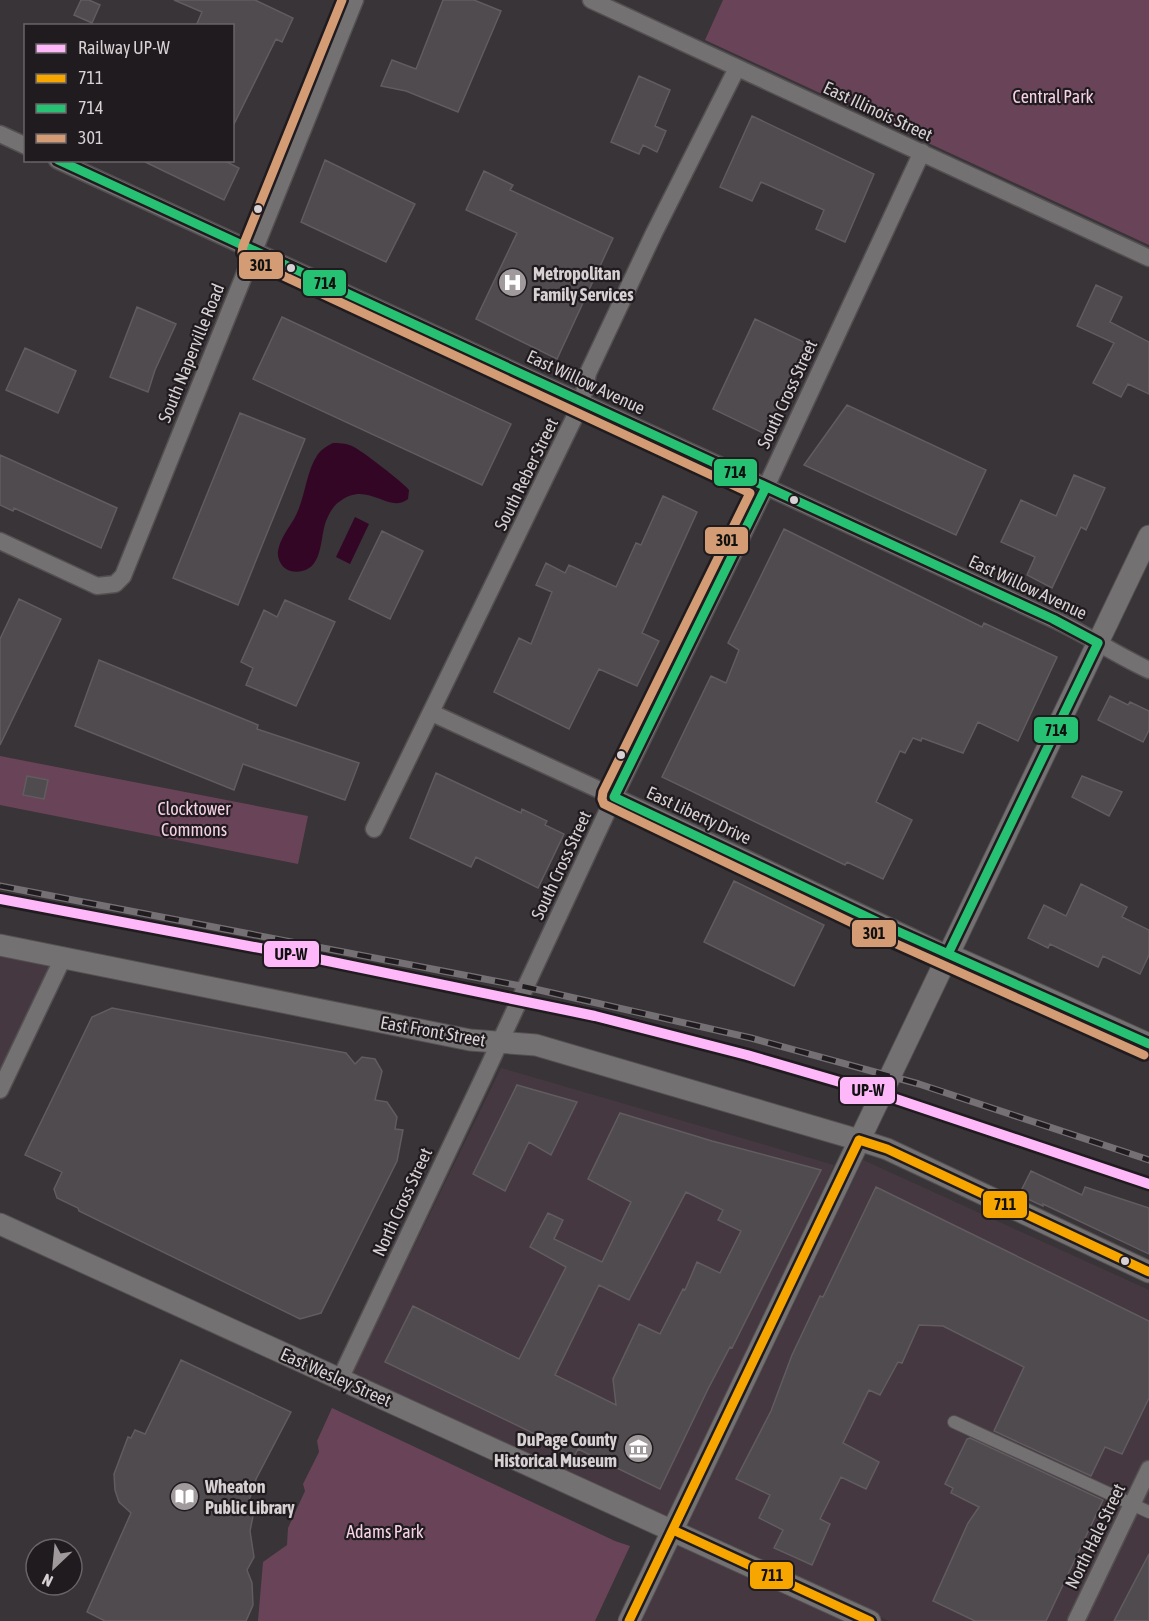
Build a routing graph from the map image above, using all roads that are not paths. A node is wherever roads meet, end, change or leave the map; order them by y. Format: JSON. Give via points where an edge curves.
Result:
{"nodes":[{"id":1,"x":355,"y":0,"type":"edge"},
{"id":2,"x":591,"y":0,"type":"edge"},
{"id":3,"x":737,"y":68,"type":"junction"},
{"id":4,"x":0,"y":134,"type":"edge"},
{"id":5,"x":24,"y":145,"type":"edge"},
{"id":6,"x":922,"y":152,"type":"junction"},
{"id":7,"x":61,"y":162,"type":"edge"},
{"id":8,"x":254,"y":250,"type":"junction"},
{"id":9,"x":1149,"y":258,"type":"edge"},
{"id":10,"x":582,"y":402,"type":"junction"},
{"id":11,"x":766,"y":487,"type":"junction"},
{"id":12,"x":1149,"y":536,"type":"edge"},
{"id":13,"x":0,"y":541,"type":"edge"},
{"id":14,"x":1098,"y":643,"type":"junction"},
{"id":15,"x":1149,"y":670,"type":"edge"},
{"id":16,"x":432,"y":713,"type":"junction"},
{"id":17,"x":614,"y":797,"type":"junction"},
{"id":18,"x":375,"y":830,"type":"dead end"},
{"id":19,"x":0,"y":945,"type":"edge"},
{"id":20,"x":948,"y":954,"type":"junction"},
{"id":21,"x":63,"y":958,"type":"junction"},
{"id":22,"x":500,"y":1041,"type":"junction"},
{"id":23,"x":1149,"y":1044,"type":"edge"},
{"id":24,"x":0,"y":1090,"type":"edge"},
{"id":25,"x":859,"y":1140,"type":"junction"},
{"id":26,"x":0,"y":1224,"type":"edge"},
{"id":27,"x":1149,"y":1272,"type":"edge"},
{"id":28,"x":340,"y":1379,"type":"junction"},
{"id":29,"x":954,"y":1422,"type":"dead end"},
{"id":30,"x":1149,"y":1469,"type":"edge"},
{"id":31,"x":1132,"y":1504,"type":"junction"},
{"id":32,"x":1149,"y":1512,"type":"edge"},
{"id":33,"x":673,"y":1530,"type":"junction"},
{"id":34,"x":629,"y":1621,"type":"edge"},
{"id":35,"x":870,"y":1621,"type":"edge"},
{"id":36,"x":1076,"y":1621,"type":"edge"}],
"edges":[{"from":1,"to":8,"type":"street","name":"South Naperville Road"},
{"from":2,"to":3,"type":"street","name":"East Illinois Street"},
{"from":3,"to":6,"type":"street","name":"East Illinois Street"},
{"from":3,"to":10,"type":"street","name":"South Reber Street","via":[[588,373]]},
{"from":4,"to":5,"type":"street"},
{"from":6,"to":9,"type":"street","name":"East Illinois Street"},
{"from":6,"to":11,"type":"street","name":"South Cross Street"},
{"from":7,"to":8,"type":"street","name":"East Willow Avenue"},
{"from":8,"to":10,"type":"street","name":"East Willow Avenue"},
{"from":8,"to":13,"type":"street","name":"South Naperville Road","via":[[123,576],[115,584],[97,586]]},
{"from":10,"to":11,"type":"street","name":"East Willow Avenue"},
{"from":10,"to":16,"type":"street","name":"South Reber Street"},
{"from":11,"to":14,"type":"street","name":"East Willow Avenue"},
{"from":11,"to":17,"type":"street","name":"South Cross Street"},
{"from":12,"to":14,"type":"street"},
{"from":14,"to":15,"type":"street","name":"East Willow Avenue"},
{"from":14,"to":20,"type":"street"},
{"from":16,"to":17,"type":"street","name":"East Liberty Drive"},
{"from":16,"to":18,"type":"street","name":"South Reber Street"},
{"from":17,"to":20,"type":"street","name":"East Liberty Drive"},
{"from":17,"to":22,"type":"street","name":"South Cross Street"},
{"from":19,"to":21,"type":"street","name":"East Front Street"},
{"from":20,"to":23,"type":"street"},
{"from":20,"to":25,"type":"street"},
{"from":21,"to":22,"type":"street","name":"East Front Street","via":[[460,1038]]},
{"from":21,"to":24,"type":"street"},
{"from":22,"to":25,"type":"street","name":"East Front Street","via":[[536,1045]]},
{"from":22,"to":28,"type":"street","name":"North Cross Street"},
{"from":25,"to":27,"type":"street","name":"East Front Street","via":[[887,1149]]},
{"from":25,"to":33,"type":"street"},
{"from":26,"to":28,"type":"street","name":"East Wesley Street"},
{"from":28,"to":33,"type":"street","name":"East Wesley Street"},
{"from":29,"to":31,"type":"street"},
{"from":30,"to":31,"type":"street","name":"North Hale Street"},
{"from":31,"to":32,"type":"street"},
{"from":31,"to":36,"type":"street","name":"North Hale Street"},
{"from":33,"to":34,"type":"street"},
{"from":33,"to":35,"type":"street","name":"East Wesley Street"}]}
